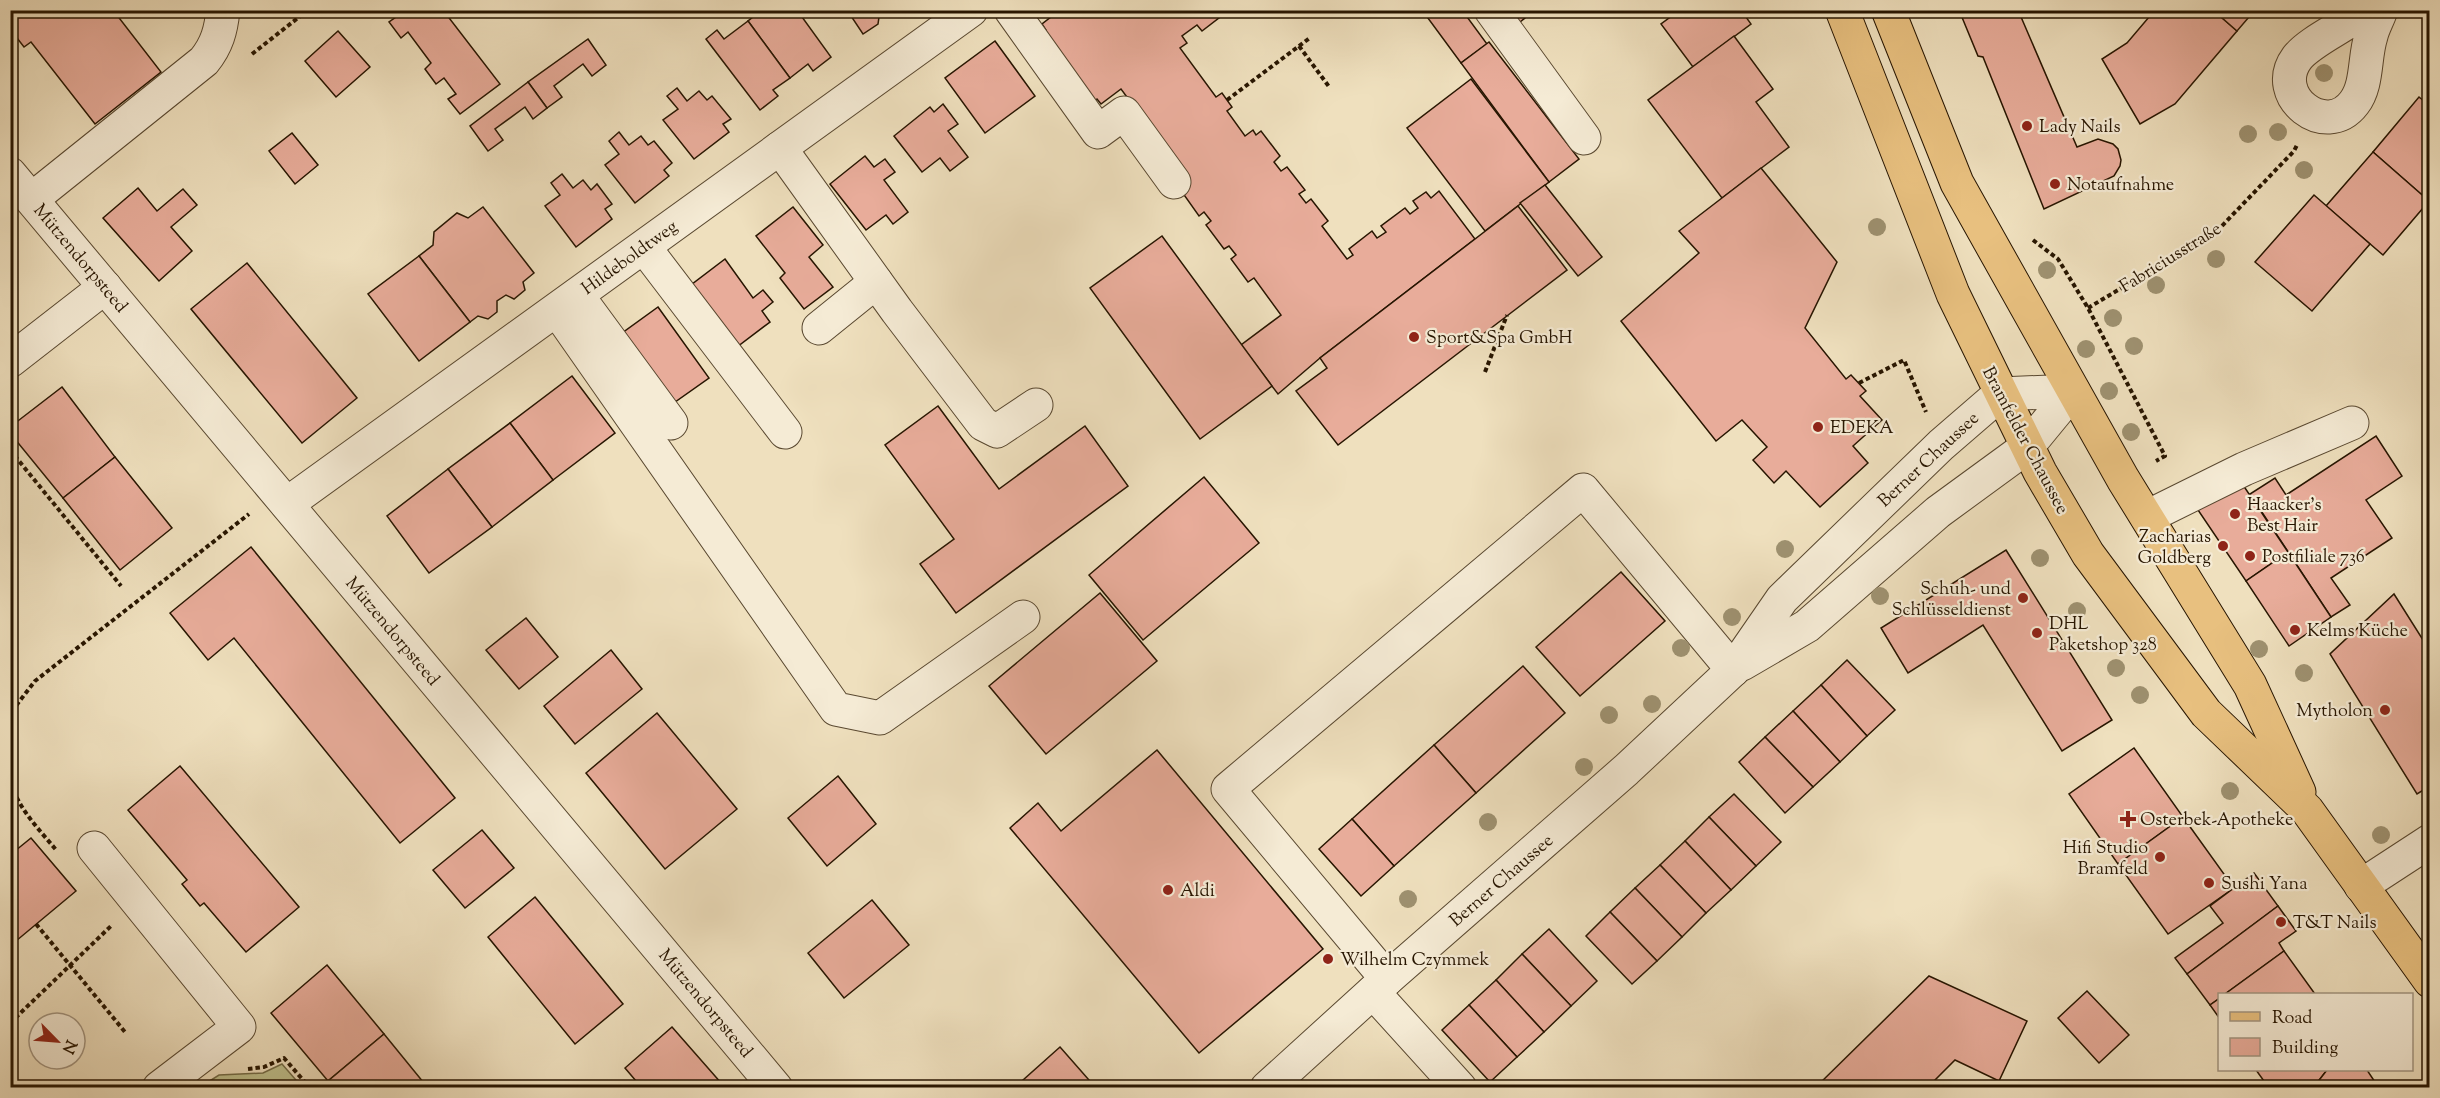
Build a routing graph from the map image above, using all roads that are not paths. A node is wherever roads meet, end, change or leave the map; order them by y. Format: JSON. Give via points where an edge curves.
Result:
{"nodes":[{"id":1,"x":223,"y":10,"type":"edge"},
{"id":2,"x":971,"y":10,"type":"edge"},
{"id":3,"x":1011,"y":10,"type":"edge"},
{"id":4,"x":1491,"y":10,"type":"edge"},
{"id":5,"x":1842,"y":10,"type":"edge"},
{"id":6,"x":1888,"y":10,"type":"edge"},
{"id":7,"x":2365,"y":10,"type":"edge"},
{"id":8,"x":2381,"y":10,"type":"edge"},
{"id":9,"x":1584,"y":138,"type":"dead end"},
{"id":10,"x":780,"y":148,"type":"junction"},
{"id":11,"x":10,"y":174,"type":"edge"},
{"id":12,"x":1174,"y":182,"type":"dead end"},
{"id":13,"x":32,"y":199,"type":"junction"},
{"id":14,"x":644,"y":247,"type":"junction"},
{"id":15,"x":876,"y":282,"type":"junction"},
{"id":16,"x":105,"y":287,"type":"junction"},
{"id":17,"x":567,"y":303,"type":"junction"},
{"id":18,"x":819,"y":328,"type":"dead end"},
{"id":19,"x":10,"y":361,"type":"edge"},
{"id":20,"x":2073,"y":391,"type":"junction"},
{"id":21,"x":2000,"y":394,"type":"junction"},
{"id":22,"x":1036,"y":405,"type":"dead end"},
{"id":23,"x":671,"y":423,"type":"dead end"},
{"id":24,"x":2352,"y":423,"type":"dead end"},
{"id":25,"x":784,"y":432,"type":"dead end"},
{"id":26,"x":2027,"y":447,"type":"junction"},
{"id":27,"x":282,"y":498,"type":"junction"},
{"id":28,"x":2147,"y":517,"type":"junction"},
{"id":29,"x":1023,"y":617,"type":"dead end"},
{"id":30,"x":1733,"y":670,"type":"junction"},
{"id":31,"x":2307,"y":810,"type":"junction"},
{"id":32,"x":2430,"y":841,"type":"edge"},
{"id":33,"x":94,"y":848,"type":"dead end"},
{"id":34,"x":2361,"y":886,"type":"junction"},
{"id":35,"x":2430,"y":981,"type":"edge"},
{"id":36,"x":1380,"y":985,"type":"junction"},
{"id":37,"x":159,"y":1088,"type":"edge"},
{"id":38,"x":776,"y":1088,"type":"edge"},
{"id":39,"x":1267,"y":1088,"type":"edge"},
{"id":40,"x":1460,"y":1088,"type":"edge"}],
"edges":[{"from":1,"to":13,"type":"street","via":[[221,30],[204,61]]},
{"from":2,"to":10,"type":"street","name":"Hildeboldtweg"},
{"from":3,"to":12,"type":"street","via":[[1098,132],[1124,113]]},
{"from":4,"to":9,"type":"street"},
{"from":5,"to":21,"type":"main road","name":"Bramfelder Chaussee","via":[[1953,294]]},
{"from":6,"to":20,"type":"main road","name":"Bramfelder Chaussee","via":[[1957,183]]},
{"from":7,"to":8,"type":"street","via":[[2302,52],[2291,68],[2294,99],[2312,115],[2342,113],[2356,100],[2370,37]]},
{"from":10,"to":14,"type":"street","name":"Hildeboldtweg"},
{"from":10,"to":15,"type":"street"},
{"from":11,"to":13,"type":"street","name":"Mützendorpsteed"},
{"from":13,"to":16,"type":"street","name":"Mützendorpsteed"},
{"from":14,"to":17,"type":"street","name":"Hildeboldtweg"},
{"from":14,"to":25,"type":"street"},
{"from":15,"to":18,"type":"street"},
{"from":15,"to":22,"type":"street","via":[[983,424],[997,431]]},
{"from":16,"to":19,"type":"street"},
{"from":16,"to":27,"type":"street","name":"Mützendorpsteed"},
{"from":17,"to":23,"type":"street"},
{"from":17,"to":27,"type":"street","name":"Hildeboldtweg"},
{"from":17,"to":29,"type":"street","via":[[836,709],[880,718]]},
{"from":20,"to":21,"type":"street"},
{"from":20,"to":26,"type":"street","name":"Berner Chaussee"},
{"from":20,"to":28,"type":"main road","name":"Bramfelder Chaussee"},
{"from":21,"to":26,"type":"main road","name":"Bramfelder Chaussee"},
{"from":21,"to":30,"type":"street","name":"Berner Chaussee","via":[[1941,445],[1782,599]]},
{"from":24,"to":28,"type":"street","via":[[2244,469]]},
{"from":26,"to":30,"type":"street","name":"Berner Chaussee","via":[[1938,512],[1807,626]]},
{"from":26,"to":31,"type":"main road","name":"Bramfelder Chaussee","via":[[2088,554],[2206,713]]},
{"from":27,"to":38,"type":"street","name":"Mützendorpsteed"},
{"from":28,"to":31,"type":"main road","name":"Bramfelder Chaussee","via":[[2250,685]]},
{"from":30,"to":36,"type":"street","name":"Berner Chaussee","via":[[1626,770]]},
{"from":30,"to":36,"type":"street","via":[[1583,490],[1228,789]]},
{"from":31,"to":34,"type":"main road","name":"Bramfelder Chaussee"},
{"from":32,"to":34,"type":"street"},
{"from":33,"to":37,"type":"street","via":[[239,1027]]},
{"from":34,"to":35,"type":"main road","name":"Bramfelder Chaussee"},
{"from":36,"to":39,"type":"street","name":"Berner Chaussee"},
{"from":36,"to":40,"type":"street"}]}
